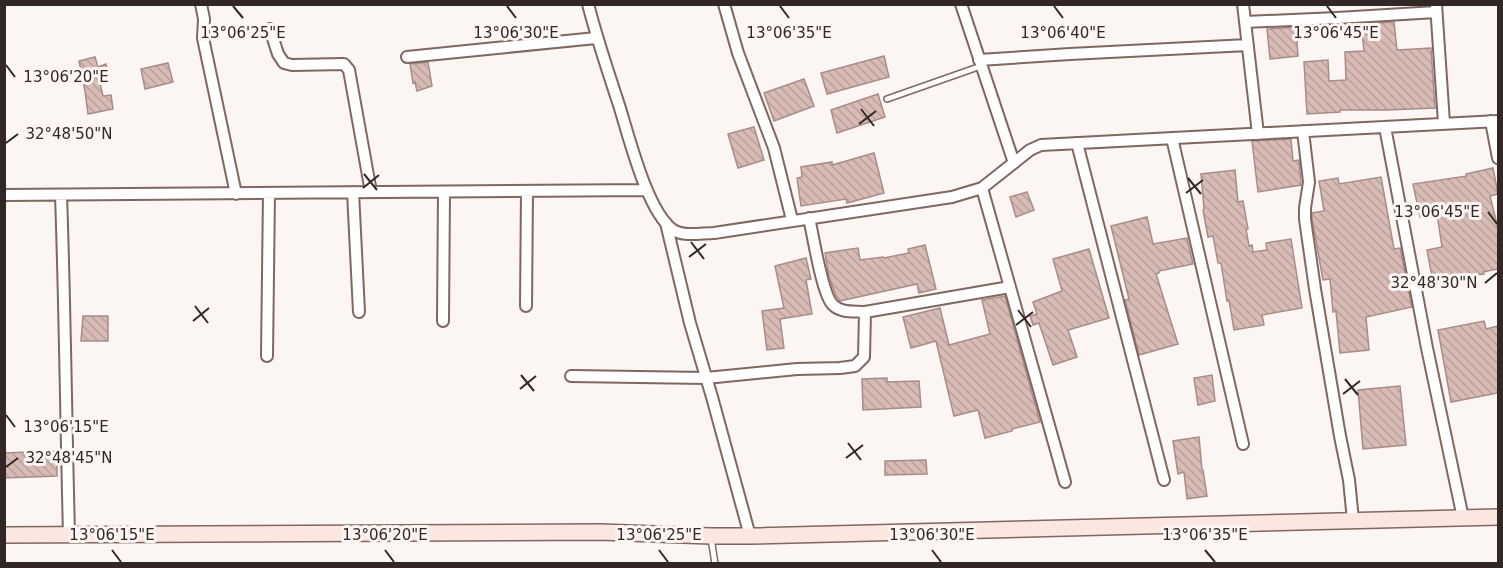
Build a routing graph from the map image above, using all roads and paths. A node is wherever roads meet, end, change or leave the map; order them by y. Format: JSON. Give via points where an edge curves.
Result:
{"nodes":[{"id":1,"x":201,"y":4,"type":"edge"},
{"id":2,"x":588,"y":4,"type":"edge"},
{"id":3,"x":724,"y":4,"type":"edge"},
{"id":4,"x":961,"y":4,"type":"edge"},
{"id":5,"x":1243,"y":4,"type":"edge"},
{"id":6,"x":1436,"y":8,"type":"edge"},
{"id":7,"x":1245,"y":22,"type":"junction"},
{"id":8,"x":270,"y":29,"type":"dead end"},
{"id":9,"x":596,"y":38,"type":"junction"},
{"id":10,"x":1248,"y":45,"type":"junction"},
{"id":11,"x":407,"y":57,"type":"dead end"},
{"id":12,"x":980,"y":63,"type":"junction"},
{"id":13,"x":887,"y":99,"type":"dead end"},
{"id":14,"x":1495,"y":121,"type":"edge"},
{"id":15,"x":1444,"y":123,"type":"junction"},
{"id":16,"x":1385,"y":127,"type":"junction"},
{"id":17,"x":1303,"y":131,"type":"junction"},
{"id":18,"x":1258,"y":134,"type":"junction"},
{"id":19,"x":1172,"y":138,"type":"junction"},
{"id":20,"x":1077,"y":143,"type":"junction"},
{"id":21,"x":1498,"y":158,"type":"edge"},
{"id":22,"x":1014,"y":162,"type":"junction"},
{"id":23,"x":982,"y":188,"type":"junction"},
{"id":24,"x":647,"y":190,"type":"junction"},
{"id":25,"x":527,"y":191,"type":"junction"},
{"id":26,"x":353,"y":192,"type":"junction"},
{"id":27,"x":371,"y":192,"type":"junction"},
{"id":28,"x":444,"y":192,"type":"junction"},
{"id":29,"x":268,"y":193,"type":"junction"},
{"id":30,"x":236,"y":194,"type":"junction"},
{"id":31,"x":4,"y":195,"type":"edge"},
{"id":32,"x":61,"y":195,"type":"junction"},
{"id":33,"x":809,"y":218,"type":"junction"},
{"id":34,"x":792,"y":220,"type":"junction"},
{"id":35,"x":666,"y":223,"type":"junction"},
{"id":36,"x":1010,"y":287,"type":"junction"},
{"id":37,"x":526,"y":306,"type":"dead end"},
{"id":38,"x":359,"y":312,"type":"dead end"},
{"id":39,"x":865,"y":312,"type":"junction"},
{"id":40,"x":443,"y":321,"type":"dead end"},
{"id":41,"x":267,"y":356,"type":"dead end"},
{"id":42,"x":571,"y":376,"type":"dead end"},
{"id":43,"x":706,"y":378,"type":"junction"},
{"id":44,"x":1243,"y":444,"type":"dead end"},
{"id":45,"x":1164,"y":480,"type":"dead end"},
{"id":46,"x":1065,"y":482,"type":"dead end"},
{"id":47,"x":1498,"y":517,"type":"edge"},
{"id":48,"x":1463,"y":518,"type":"junction"},
{"id":49,"x":1353,"y":520,"type":"junction"},
{"id":50,"x":69,"y":534,"type":"junction"},
{"id":51,"x":4,"y":535,"type":"edge"},
{"id":52,"x":711,"y":536,"type":"junction"},
{"id":53,"x":750,"y":536,"type":"junction"},
{"id":54,"x":715,"y":564,"type":"edge"}],
"edges":[{"from":1,"to":30,"type":"street","via":[[206,60]]},
{"from":2,"to":9,"type":"street"},
{"from":3,"to":34,"type":"street","via":[[774,148]]},
{"from":4,"to":12,"type":"street"},
{"from":5,"to":7,"type":"street"},
{"from":6,"to":7,"type":"street"},
{"from":6,"to":15,"type":"street"},
{"from":7,"to":10,"type":"street"},
{"from":8,"to":27,"type":"street","via":[[284,63],[344,64],[348,70]]},
{"from":9,"to":11,"type":"street"},
{"from":9,"to":24,"type":"street"},
{"from":10,"to":12,"type":"street"},
{"from":10,"to":18,"type":"street"},
{"from":12,"to":13,"type":"lane"},
{"from":12,"to":22,"type":"street"},
{"from":14,"to":15,"type":"street"},
{"from":14,"to":21,"type":"street"},
{"from":15,"to":16,"type":"street"},
{"from":16,"to":17,"type":"street"},
{"from":16,"to":48,"type":"street"},
{"from":17,"to":18,"type":"street"},
{"from":17,"to":49,"type":"street","via":[[1309,182],[1305,219]]},
{"from":18,"to":19,"type":"street"},
{"from":19,"to":20,"type":"street"},
{"from":19,"to":44,"type":"street"},
{"from":20,"to":22,"type":"street","via":[[1041,145]]},
{"from":20,"to":45,"type":"street"},
{"from":22,"to":23,"type":"street"},
{"from":23,"to":33,"type":"street","via":[[952,197]]},
{"from":23,"to":36,"type":"street"},
{"from":24,"to":25,"type":"street"},
{"from":24,"to":35,"type":"street"},
{"from":25,"to":28,"type":"street"},
{"from":25,"to":37,"type":"street"},
{"from":26,"to":27,"type":"street"},
{"from":26,"to":29,"type":"street"},
{"from":26,"to":38,"type":"street"},
{"from":27,"to":28,"type":"street"},
{"from":28,"to":40,"type":"street"},
{"from":29,"to":30,"type":"street"},
{"from":29,"to":41,"type":"street"},
{"from":30,"to":32,"type":"street"},
{"from":31,"to":32,"type":"street"},
{"from":32,"to":50,"type":"street"},
{"from":33,"to":34,"type":"street"},
{"from":33,"to":39,"type":"street","via":[[831,304],[842,310]]},
{"from":34,"to":35,"type":"street","via":[[685,234]]},
{"from":35,"to":43,"type":"street"},
{"from":36,"to":39,"type":"street"},
{"from":36,"to":46,"type":"street"},
{"from":39,"to":43,"type":"street","via":[[864,357],[855,366]]},
{"from":42,"to":43,"type":"street"},
{"from":43,"to":53,"type":"street"},
{"from":47,"to":48,"type":"street"},
{"from":48,"to":49,"type":"street"},
{"from":49,"to":53,"type":"street"},
{"from":50,"to":51,"type":"street"},
{"from":50,"to":52,"type":"street","via":[[600,532]]},
{"from":52,"to":53,"type":"street"},
{"from":52,"to":54,"type":"lane"}]}
